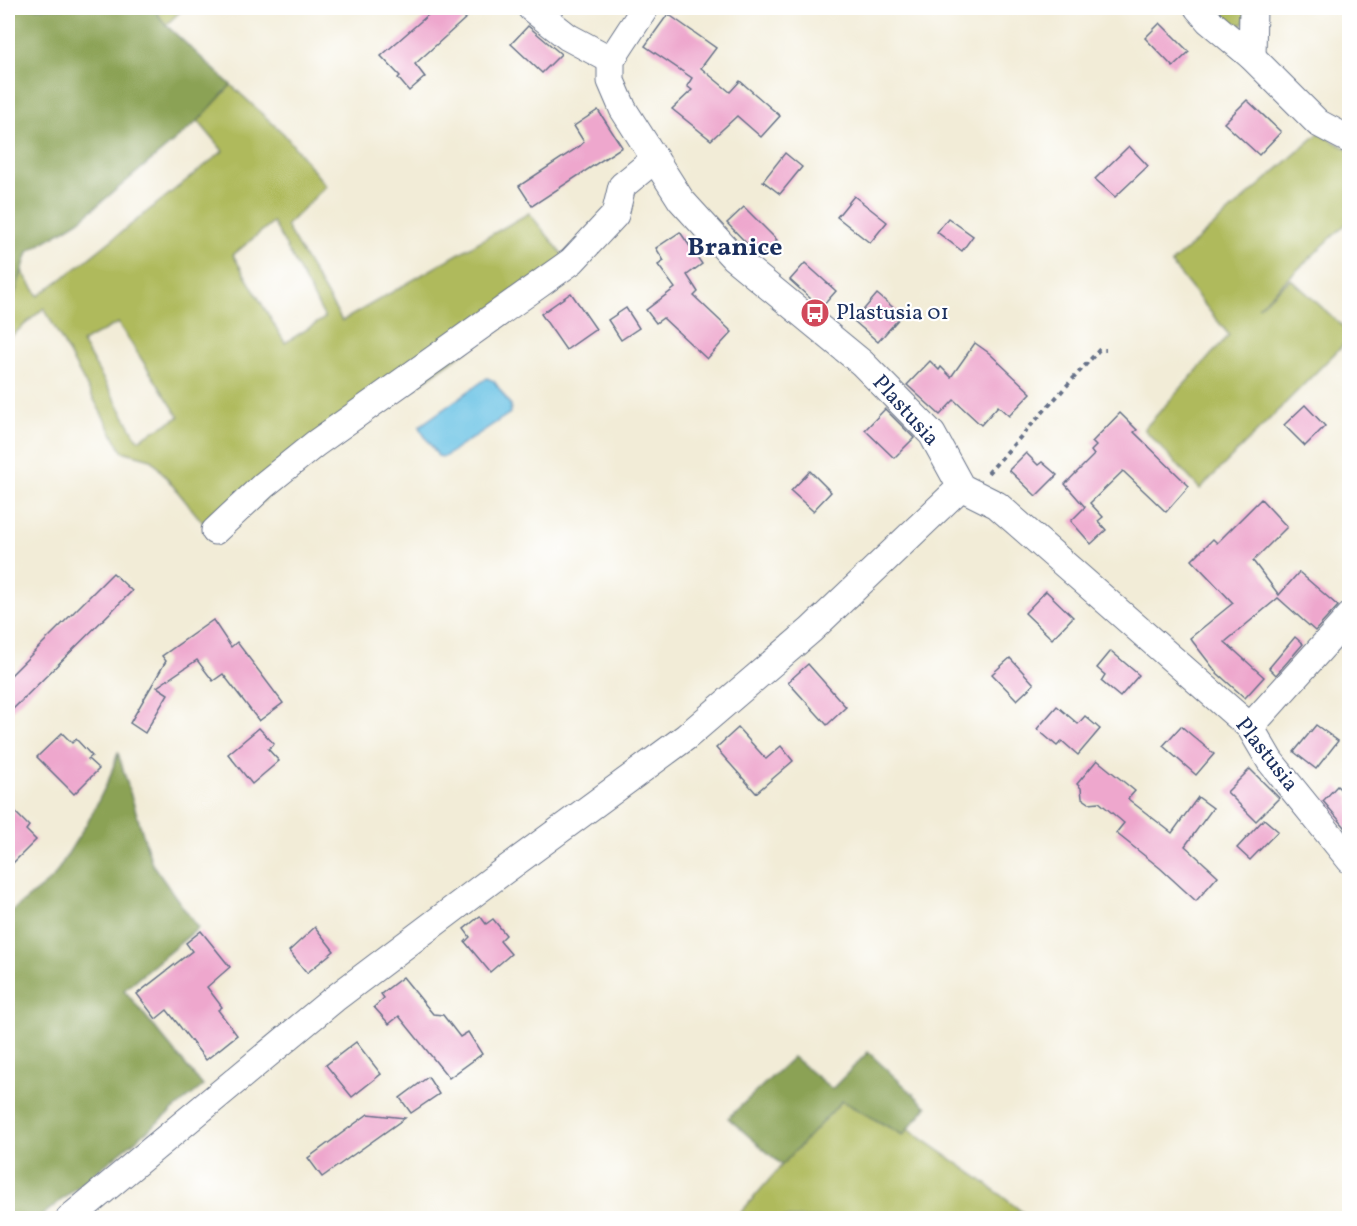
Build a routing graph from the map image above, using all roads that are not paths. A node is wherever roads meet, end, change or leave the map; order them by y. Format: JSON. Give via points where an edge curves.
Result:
{"nodes":[{"id":1,"x":531,"y":8,"type":"edge"},
{"id":2,"x":645,"y":8,"type":"edge"},
{"id":3,"x":1198,"y":8,"type":"edge"},
{"id":4,"x":1252,"y":8,"type":"edge"},
{"id":5,"x":1252,"y":57,"type":"junction"},
{"id":6,"x":611,"y":60,"type":"junction"},
{"id":7,"x":1350,"y":140,"type":"edge"},
{"id":8,"x":655,"y":159,"type":"junction"},
{"id":9,"x":961,"y":487,"type":"junction"},
{"id":10,"x":214,"y":531,"type":"dead end"},
{"id":11,"x":1350,"y":616,"type":"edge"},
{"id":12,"x":1250,"y":727,"type":"junction"},
{"id":13,"x":1350,"y":860,"type":"edge"},
{"id":14,"x":70,"y":1218,"type":"edge"}],
"edges":[{"from":1,"to":6,"type":"street","via":[[568,37]]},
{"from":2,"to":6,"type":"street"},
{"from":3,"to":5,"type":"street"},
{"from":4,"to":5,"type":"street"},
{"from":5,"to":7,"type":"street","via":[[1318,123]]},
{"from":6,"to":8,"type":"street","name":"Plastusia","via":[[611,81],[623,109]]},
{"from":8,"to":9,"type":"street","name":"Plastusia","via":[[681,200],[733,257],[862,363],[932,434]]},
{"from":8,"to":10,"type":"street","via":[[622,186],[615,215],[572,261],[315,444]]},
{"from":9,"to":12,"type":"street","name":"Plastusia","via":[[996,505]]},
{"from":9,"to":14,"type":"street","via":[[811,630],[686,737],[334,999]]},
{"from":11,"to":12,"type":"street"},
{"from":12,"to":13,"type":"street","name":"Plastusia","via":[[1270,761]]}]}
